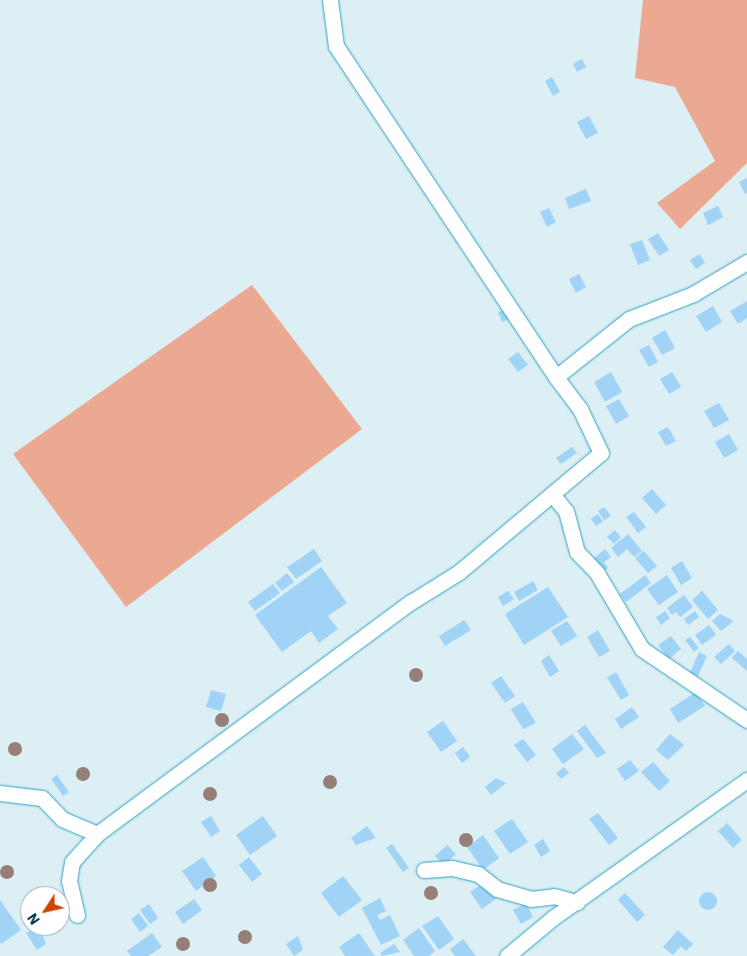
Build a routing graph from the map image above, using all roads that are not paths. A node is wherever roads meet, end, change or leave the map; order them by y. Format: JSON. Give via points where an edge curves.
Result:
{"nodes":[{"id":1,"x":330,"y":0,"type":"edge"},
{"id":2,"x":747,"y":262,"type":"edge"},
{"id":3,"x":556,"y":377,"type":"junction"},
{"id":4,"x":552,"y":494,"type":"junction"},
{"id":5,"x":747,"y":720,"type":"edge"},
{"id":6,"x":747,"y":780,"type":"edge"},
{"id":7,"x":0,"y":793,"type":"edge"},
{"id":8,"x":97,"y":834,"type":"junction"},
{"id":9,"x":424,"y":870,"type":"dead end"},
{"id":10,"x":576,"y":902,"type":"junction"},
{"id":11,"x":77,"y":915,"type":"dead end"},
{"id":12,"x":507,"y":956,"type":"edge"}],
"edges":[{"from":1,"to":3,"type":"street","via":[[336,46]]},
{"from":2,"to":3,"type":"street","via":[[693,294],[629,319]]},
{"from":3,"to":4,"type":"street","via":[[580,409],[601,452]]},
{"from":4,"to":5,"type":"street","via":[[566,511],[577,552],[597,573],[642,649]]},
{"from":4,"to":8,"type":"street","via":[[460,572],[411,602]]},
{"from":6,"to":10,"type":"street"},
{"from":7,"to":8,"type":"street","via":[[42,798],[62,819]]},
{"from":8,"to":11,"type":"street","via":[[72,862],[69,881]]},
{"from":9,"to":10,"type":"street","via":[[461,870],[530,900],[554,896]]},
{"from":10,"to":12,"type":"street"}]}
